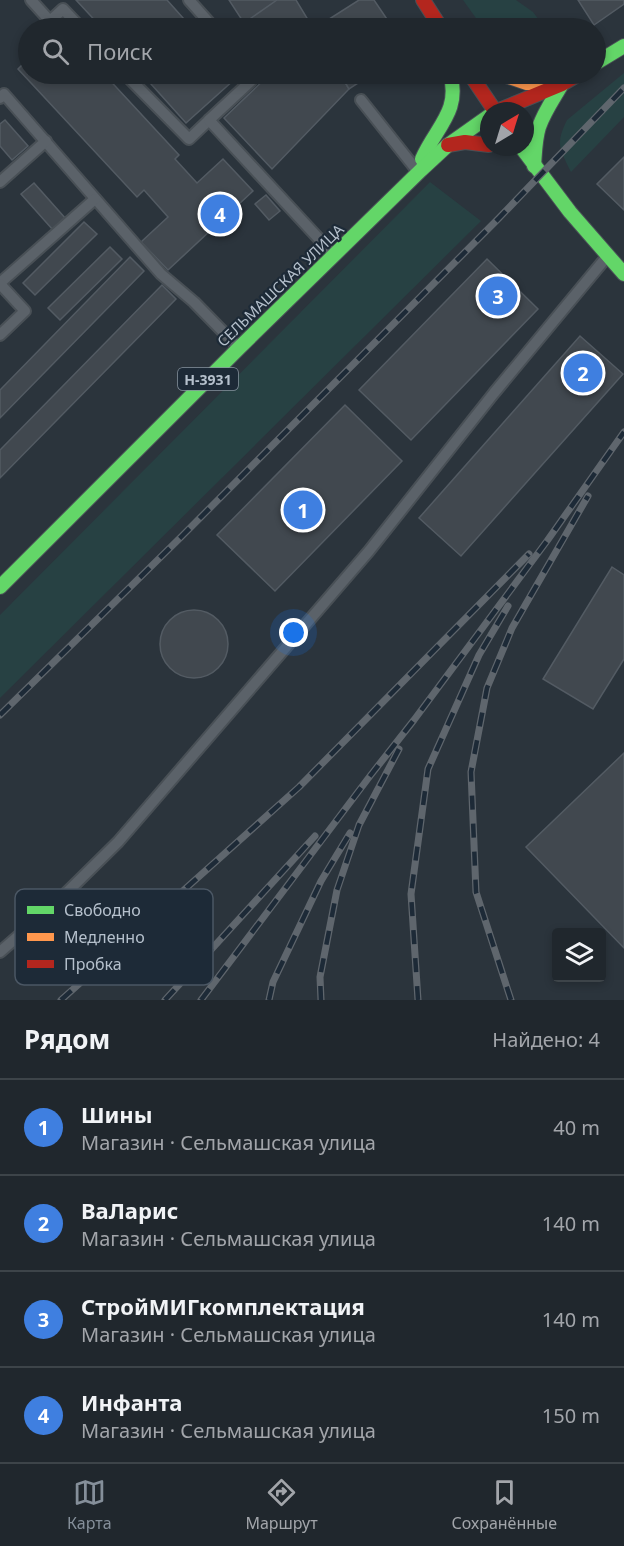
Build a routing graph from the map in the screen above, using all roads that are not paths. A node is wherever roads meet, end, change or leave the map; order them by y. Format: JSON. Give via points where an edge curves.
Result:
{"nodes":[{"id":1,"x":31,"y":0,"type":"edge"},
{"id":2,"x":189,"y":0,"type":"edge"},
{"id":3,"x":417,"y":0,"type":"edge"},
{"id":4,"x":423,"y":0,"type":"edge"},
{"id":5,"x":47,"y":18,"type":"edge"},
{"id":6,"x":53,"y":18,"type":"edge"},
{"id":7,"x":72,"y":18,"type":"edge"},
{"id":8,"x":205,"y":18,"type":"edge"},
{"id":9,"x":419,"y":18,"type":"edge"},
{"id":10,"x":435,"y":18,"type":"edge"},
{"id":11,"x":624,"y":46,"type":"edge"},
{"id":12,"x":606,"y":57,"type":"edge"},
{"id":13,"x":135,"y":84,"type":"edge"},
{"id":14,"x":248,"y":84,"type":"edge"},
{"id":15,"x":454,"y":84,"type":"edge"},
{"id":16,"x":477,"y":84,"type":"edge"},
{"id":17,"x":530,"y":84,"type":"edge"},
{"id":18,"x":562,"y":84,"type":"junction"},
{"id":19,"x":0,"y":98,"type":"edge"},
{"id":20,"x":361,"y":100,"type":"dead end"},
{"id":21,"x":490,"y":102,"type":"edge"},
{"id":22,"x":518,"y":102,"type":"edge"},
{"id":23,"x":209,"y":120,"type":"junction"},
{"id":24,"x":480,"y":122,"type":"edge"},
{"id":25,"x":46,"y":141,"type":"junction"},
{"id":26,"x":480,"y":144,"type":"edge"},
{"id":27,"x":448,"y":145,"type":"junction"},
{"id":28,"x":515,"y":156,"type":"edge"},
{"id":29,"x":527,"y":156,"type":"edge"},
{"id":30,"x":534,"y":166,"type":"junction"},
{"id":31,"x":420,"y":171,"type":"junction"},
{"id":32,"x":0,"y":182,"type":"edge"},
{"id":33,"x":95,"y":199,"type":"junction"},
{"id":34,"x":334,"y":256,"type":"junction"},
{"id":35,"x":608,"y":256,"type":"junction"},
{"id":36,"x":624,"y":274,"type":"edge"},
{"id":37,"x":0,"y":284,"type":"edge"},
{"id":38,"x":0,"y":335,"type":"edge"},
{"id":39,"x":239,"y":348,"type":"junction"},
{"id":40,"x":0,"y":587,"type":"edge"},
{"id":41,"x":70,"y":889,"type":"edge"},
{"id":42,"x":15,"y":939,"type":"edge"},
{"id":43,"x":0,"y":952,"type":"edge"}],
"edges":[{"from":1,"to":5,"type":"lane"},
{"from":2,"to":8,"type":"lane"},
{"from":3,"to":9,"type":"main road"},
{"from":4,"to":10,"type":"main road"},
{"from":6,"to":7,"type":"lane","via":[[63,9]]},
{"from":11,"to":12,"type":"main road"},
{"from":13,"to":23,"type":"lane","via":[[189,139]]},
{"from":14,"to":23,"type":"lane"},
{"from":15,"to":31,"type":"main road","via":[[449,112],[426,146]]},
{"from":16,"to":21,"type":"main road"},
{"from":17,"to":18,"type":"main road"},
{"from":18,"to":22,"type":"main road"},
{"from":18,"to":30,"type":"main road","via":[[539,127]]},
{"from":19,"to":25,"type":"lane","via":[[4,94]]},
{"from":20,"to":31,"type":"lane"},
{"from":23,"to":34,"type":"lane"},
{"from":24,"to":27,"type":"main road","name":"СЕЛЬМАШСКАЯ УЛИЦА","number":"Н-3931"},
{"from":25,"to":32,"type":"lane"},
{"from":25,"to":33,"type":"lane"},
{"from":26,"to":27,"type":"main road"},
{"from":27,"to":31,"type":"main road","name":"СЕЛЬМАШСКАЯ УЛИЦА","number":"Н-3931"},
{"from":28,"to":30,"type":"main road"},
{"from":29,"to":30,"type":"main road"},
{"from":30,"to":35,"type":"main road"},
{"from":31,"to":34,"type":"main road","name":"СЕЛЬМАШСКАЯ УЛИЦА","number":"Н-3931"},
{"from":33,"to":37,"type":"lane"},
{"from":33,"to":39,"type":"lane","via":[[161,274]]},
{"from":34,"to":39,"type":"main road","name":"СЕЛЬМАШСКАЯ УЛИЦА","number":"Н-3931"},
{"from":35,"to":36,"type":"main road"},
{"from":35,"to":41,"type":"lane","via":[[369,551],[118,842]]},
{"from":37,"to":38,"type":"lane","via":[[25,311]]},
{"from":39,"to":40,"type":"main road","name":"СЕЛЬМАШСКАЯ УЛИЦА","number":"Н-3931"},
{"from":42,"to":43,"type":"lane"}]}
